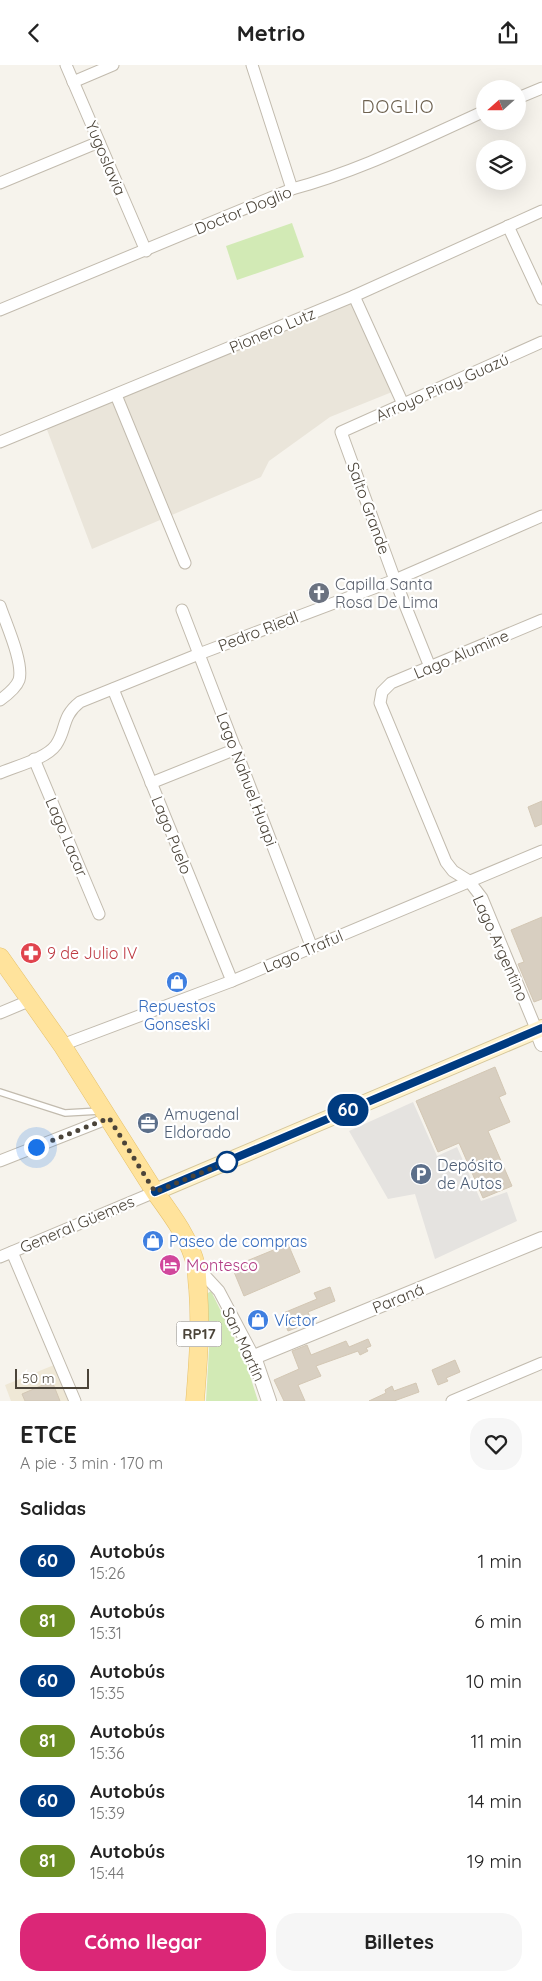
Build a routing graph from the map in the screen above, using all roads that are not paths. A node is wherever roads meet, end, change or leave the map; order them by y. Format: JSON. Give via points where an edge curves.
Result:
{"nodes":[{"id":1,"x":66,"y":65,"type":"edge"},
{"id":2,"x":113,"y":65,"type":"edge"},
{"id":3,"x":252,"y":65,"type":"edge"},
{"id":4,"x":73,"y":82,"type":"junction"},
{"id":5,"x":542,"y":88,"type":"edge"},
{"id":6,"x":526,"y":94,"type":"edge"},
{"id":7,"x":476,"y":115,"type":"edge"},
{"id":8,"x":99,"y":143,"type":"junction"},
{"id":9,"x":0,"y":183,"type":"edge"},
{"id":10,"x":292,"y":189,"type":"junction"},
{"id":11,"x":542,"y":211,"type":"edge"},
{"id":12,"x":508,"y":226,"type":"junction"},
{"id":13,"x":146,"y":251,"type":"junction"},
{"id":14,"x":354,"y":296,"type":"junction"},
{"id":15,"x":542,"y":299,"type":"edge"},
{"id":16,"x":0,"y":310,"type":"edge"},
{"id":17,"x":542,"y":342,"type":"edge"},
{"id":18,"x":116,"y":395,"type":"junction"},
{"id":19,"x":403,"y":405,"type":"junction"},
{"id":20,"x":341,"y":432,"type":"joint"},
{"id":21,"x":0,"y":443,"type":"edge"},
{"id":22,"x":542,"y":516,"type":"edge"},
{"id":23,"x":185,"y":563,"type":"dead end"},
{"id":24,"x":395,"y":580,"type":"junction"},
{"id":25,"x":0,"y":607,"type":"edge"},
{"id":26,"x":182,"y":611,"type":"dead end"},
{"id":27,"x":542,"y":620,"type":"edge"},
{"id":28,"x":199,"y":654,"type":"junction"},
{"id":29,"x":430,"y":667,"type":"junction"},
{"id":30,"x":113,"y":689,"type":"junction"},
{"id":31,"x":0,"y":700,"type":"edge"},
{"id":32,"x":236,"y":749,"type":"junction"},
{"id":33,"x":34,"y":759,"type":"junction"},
{"id":34,"x":0,"y":773,"type":"edge"},
{"id":35,"x":151,"y":783,"type":"junction"},
{"id":36,"x":542,"y":851,"type":"edge"},
{"id":37,"x":469,"y":881,"type":"junction"},
{"id":38,"x":99,"y":914,"type":"dead end"},
{"id":39,"x":312,"y":948,"type":"junction"},
{"id":40,"x":0,"y":957,"type":"edge"},
{"id":41,"x":232,"y":981,"type":"junction"},
{"id":42,"x":31,"y":1000,"type":"junction"},
{"id":43,"x":0,"y":1013,"type":"edge"},
{"id":44,"x":540,"y":1034,"type":"edge"},
{"id":45,"x":62,"y":1045,"type":"junction"},
{"id":46,"x":0,"y":1092,"type":"edge"},
{"id":47,"x":107,"y":1114,"type":"junction"},
{"id":48,"x":0,"y":1161,"type":"edge"},
{"id":49,"x":155,"y":1192,"type":"junction"},
{"id":50,"x":542,"y":1239,"type":"edge"},
{"id":51,"x":12,"y":1252,"type":"junction"},
{"id":52,"x":0,"y":1257,"type":"edge"},
{"id":53,"x":196,"y":1266,"type":"junction"},
{"id":54,"x":254,"y":1357,"type":"junction"},
{"id":55,"x":542,"y":1363,"type":"edge"},
{"id":56,"x":74,"y":1401,"type":"edge"},
{"id":57,"x":195,"y":1401,"type":"edge"},
{"id":58,"x":269,"y":1401,"type":"edge"},
{"id":59,"x":452,"y":1401,"type":"edge"}],
"edges":[{"from":1,"to":4,"type":"street","name":"Yugoslavia"},
{"from":2,"to":4,"type":"street"},
{"from":3,"to":10,"type":"street"},
{"from":4,"to":8,"type":"street","name":"Yugoslavia"},
{"from":5,"to":6,"type":"street"},
{"from":7,"to":10,"type":"street","name":"Doctor Doglio","via":[[373,162]]},
{"from":8,"to":9,"type":"street"},
{"from":8,"to":13,"type":"street","name":"Yugoslavia"},
{"from":10,"to":13,"type":"street","name":"Doctor Doglio"},
{"from":11,"to":12,"type":"street","name":"Pionero Lutz"},
{"from":12,"to":14,"type":"street","name":"Pionero Lutz"},
{"from":12,"to":15,"type":"street"},
{"from":13,"to":16,"type":"street","name":"Doctor Doglio"},
{"from":14,"to":18,"type":"street","name":"Pionero Lutz"},
{"from":14,"to":19,"type":"street"},
{"from":17,"to":19,"type":"street","name":"Arroyo Piray Guazú"},
{"from":18,"to":21,"type":"street","name":"Pionero Lutz"},
{"from":18,"to":23,"type":"street"},
{"from":19,"to":20,"type":"street","name":"Arroyo Piray Guazú"},
{"from":20,"to":24,"type":"street","name":"Salto Grande"},
{"from":22,"to":24,"type":"street","name":"Pedro Riedl"},
{"from":24,"to":28,"type":"street","name":"Pedro Riedl"},
{"from":24,"to":29,"type":"street","name":"Salto Grande"},
{"from":25,"to":31,"type":"street","via":[[19,664],[19,679]]},
{"from":26,"to":28,"type":"street","name":"Lago Nahuel Huapi"},
{"from":27,"to":29,"type":"street","name":"Lago Alumine"},
{"from":28,"to":30,"type":"street","name":"Pedro Riedl"},
{"from":28,"to":32,"type":"street","name":"Lago Nahuel Huapi"},
{"from":29,"to":37,"type":"street","name":"Lago Alumine","via":[[391,683],[382,692],[380,703],[446,862]]},
{"from":30,"to":33,"type":"street","name":"Pedro Riedl","via":[[80,702],[72,709],[57,744],[47,755]]},
{"from":30,"to":35,"type":"street","name":"Lago Puelo"},
{"from":32,"to":35,"type":"street"},
{"from":32,"to":39,"type":"street","name":"Lago Nahuel Huapi"},
{"from":33,"to":34,"type":"street","name":"Pedro Riedl"},
{"from":33,"to":38,"type":"street","name":"Lago Lacar"},
{"from":35,"to":41,"type":"street","name":"Lago Puelo"},
{"from":36,"to":37,"type":"street","name":"Lago Traful"},
{"from":37,"to":39,"type":"street","name":"Lago Traful"},
{"from":37,"to":44,"type":"street","name":"Lago Argentino","via":[[482,898]]},
{"from":39,"to":41,"type":"street","name":"Lago Traful"},
{"from":40,"to":42,"type":"main road","number":"RP17"},
{"from":41,"to":45,"type":"street","name":"Lago Traful"},
{"from":42,"to":43,"type":"street"},
{"from":42,"to":45,"type":"main road","number":"RP17"},
{"from":44,"to":49,"type":"main road"},
{"from":45,"to":47,"type":"main road","number":"RP17"},
{"from":46,"to":47,"type":"lane","via":[[65,1113]]},
{"from":47,"to":48,"type":"street"},
{"from":47,"to":49,"type":"main road","number":"RP17"},
{"from":49,"to":51,"type":"street","name":"General Güemes"},
{"from":49,"to":53,"type":"main road","number":"RP17","via":[[186,1241]]},
{"from":50,"to":54,"type":"street","name":"Paraná"},
{"from":51,"to":52,"type":"street","name":"General Güemes"},
{"from":51,"to":56,"type":"street"},
{"from":53,"to":54,"type":"street","name":"San Martín","via":[[219,1291]]},
{"from":53,"to":57,"type":"main road","number":"RP17","via":[[199,1351]]},
{"from":54,"to":58,"type":"street","name":"San Martín"},
{"from":55,"to":59,"type":"street"}]}
